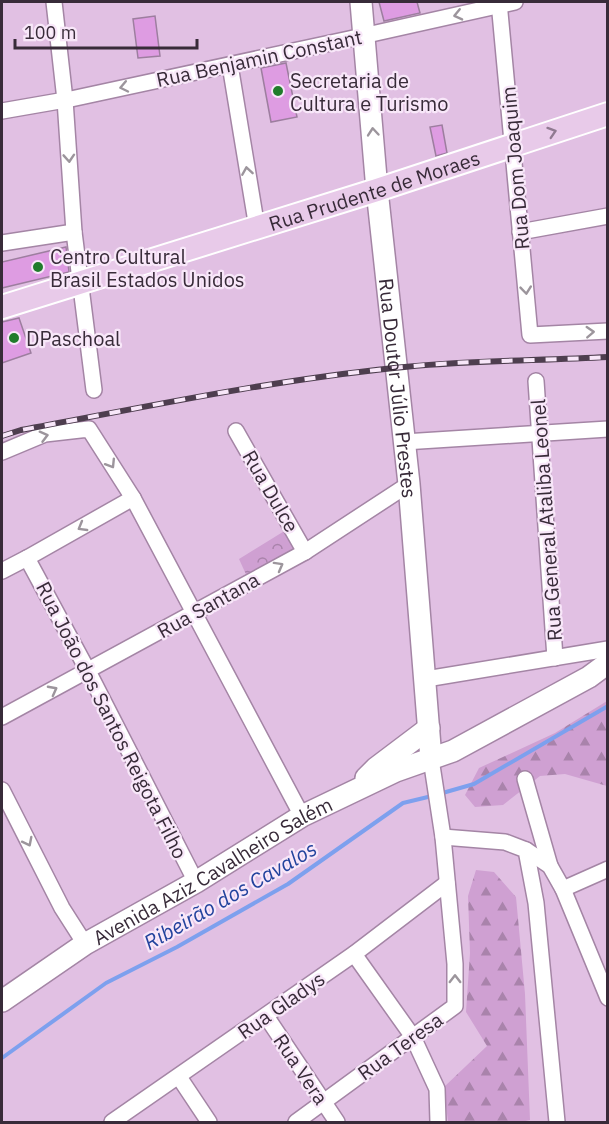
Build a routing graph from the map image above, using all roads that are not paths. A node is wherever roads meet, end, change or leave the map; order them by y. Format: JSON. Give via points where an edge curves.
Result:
{"nodes":[{"id":1,"x":54,"y":2,"type":"edge"},
{"id":2,"x":360,"y":2,"type":"edge"},
{"id":3,"x":515,"y":2,"type":"edge"},
{"id":4,"x":499,"y":3,"type":"edge"},
{"id":5,"x":364,"y":36,"type":"junction"},
{"id":6,"x":230,"y":65,"type":"junction"},
{"id":7,"x":65,"y":100,"type":"junction"},
{"id":8,"x":2,"y":111,"type":"edge"},
{"id":9,"x":608,"y":114,"type":"edge"},
{"id":10,"x":513,"y":145,"type":"junction"},
{"id":11,"x":377,"y":190,"type":"junction"},
{"id":12,"x":608,"y":216,"type":"edge"},
{"id":13,"x":257,"y":228,"type":"junction"},
{"id":14,"x":74,"y":232,"type":"junction"},
{"id":15,"x":520,"y":232,"type":"junction"},
{"id":16,"x":2,"y":243,"type":"edge"},
{"id":17,"x":79,"y":282,"type":"junction"},
{"id":18,"x":2,"y":307,"type":"edge"},
{"id":19,"x":608,"y":332,"type":"edge"},
{"id":20,"x":536,"y":381,"type":"dead end"},
{"id":21,"x":94,"y":390,"type":"dead end"},
{"id":22,"x":608,"y":429,"type":"edge"},
{"id":23,"x":236,"y":431,"type":"dead end"},
{"id":24,"x":541,"y":433,"type":"junction"},
{"id":25,"x":404,"y":442,"type":"junction"},
{"id":26,"x":2,"y":452,"type":"edge"},
{"id":27,"x":409,"y":484,"type":"junction"},
{"id":28,"x":133,"y":498,"type":"junction"},
{"id":29,"x":305,"y":552,"type":"junction"},
{"id":30,"x":27,"y":558,"type":"junction"},
{"id":31,"x":2,"y":570,"type":"edge"},
{"id":32,"x":195,"y":613,"type":"junction"},
{"id":33,"x":608,"y":649,"type":"edge"},
{"id":34,"x":555,"y":658,"type":"junction"},
{"id":35,"x":608,"y":663,"type":"edge"},
{"id":36,"x":88,"y":671,"type":"junction"},
{"id":37,"x":426,"y":679,"type":"junction"},
{"id":38,"x":2,"y":717,"type":"edge"},
{"id":39,"x":429,"y":728,"type":"junction"},
{"id":40,"x":432,"y":768,"type":"junction"},
{"id":41,"x":525,"y":779,"type":"dead end"},
{"id":42,"x":2,"y":790,"type":"edge"},
{"id":43,"x":354,"y":791,"type":"junction"},
{"id":44,"x":302,"y":816,"type":"junction"},
{"id":45,"x":443,"y":837,"type":"junction"},
{"id":46,"x":526,"y":850,"type":"junction"},
{"id":47,"x":550,"y":866,"type":"junction"},
{"id":48,"x":608,"y":869,"type":"edge"},
{"id":49,"x":196,"y":882,"type":"junction"},
{"id":50,"x":447,"y":883,"type":"junction"},
{"id":51,"x":562,"y":889,"type":"junction"},
{"id":52,"x":84,"y":944,"type":"junction"},
{"id":53,"x":354,"y":954,"type":"junction"},
{"id":54,"x":608,"y":998,"type":"edge"},
{"id":55,"x":2,"y":1001,"type":"edge"},
{"id":56,"x":266,"y":1016,"type":"junction"},
{"id":57,"x":412,"y":1037,"type":"junction"},
{"id":58,"x":179,"y":1077,"type":"junction"},
{"id":59,"x":324,"y":1102,"type":"junction"},
{"id":60,"x":112,"y":1122,"type":"edge"},
{"id":61,"x":208,"y":1122,"type":"edge"},
{"id":62,"x":296,"y":1122,"type":"edge"},
{"id":63,"x":337,"y":1122,"type":"edge"},
{"id":64,"x":438,"y":1122,"type":"edge"},
{"id":65,"x":557,"y":1122,"type":"edge"}],
"edges":[{"from":1,"to":7,"type":"street"},
{"from":2,"to":5,"type":"main road","name":"Rua Doutor Júlio Prestes"},
{"from":3,"to":4,"type":"street","name":"Rua Benjamin Constant"},
{"from":4,"to":5,"type":"street","name":"Rua Benjamin Constant","one_way":true},
{"from":4,"to":10,"type":"street","name":"Rua Dom Joaquim"},
{"from":5,"to":6,"type":"street","name":"Rua Benjamin Constant"},
{"from":11,"to":5,"type":"main road","name":"Rua Doutor Júlio Prestes","one_way":true},
{"from":6,"to":7,"type":"street","name":"Rua Benjamin Constant","one_way":true},
{"from":13,"to":6,"type":"street","one_way":true},
{"from":7,"to":8,"type":"street","name":"Rua Benjamin Constant"},
{"from":7,"to":14,"type":"street","one_way":true},
{"from":10,"to":9,"type":"main road","name":"Rua Prudente de Moraes","one_way":true},
{"from":10,"to":11,"type":"main road","name":"Rua Prudente de Moraes"},
{"from":10,"to":15,"type":"street","name":"Rua Dom Joaquim"},
{"from":11,"to":13,"type":"main road","name":"Rua Prudente de Moraes"},
{"from":11,"to":25,"type":"main road","name":"Rua Doutor Júlio Prestes"},
{"from":12,"to":15,"type":"street"},
{"from":13,"to":17,"type":"main road","name":"Rua Prudente de Moraes"},
{"from":14,"to":16,"type":"street"},
{"from":14,"to":17,"type":"street"},
{"from":15,"to":19,"type":"street","name":"Rua Dom Joaquim","one_way":true,"via":[[530,335]]},
{"from":17,"to":18,"type":"main road","name":"Rua Prudente de Moraes"},
{"from":17,"to":21,"type":"street"},
{"from":20,"to":24,"type":"street","name":"Rua General Ataliba Leonel"},
{"from":22,"to":24,"type":"street"},
{"from":23,"to":29,"type":"street","name":"Rua Dulce"},
{"from":24,"to":25,"type":"street"},
{"from":24,"to":34,"type":"street","name":"Rua General Ataliba Leonel"},
{"from":25,"to":27,"type":"main road","name":"Rua Doutor Júlio Prestes"},
{"from":26,"to":28,"type":"street","one_way":true,"via":[[45,434],[89,429]]},
{"from":27,"to":29,"type":"street","name":"Rua Santana"},
{"from":27,"to":37,"type":"main road","name":"Rua Doutor Júlio Prestes"},
{"from":28,"to":30,"type":"street","one_way":true},
{"from":28,"to":32,"type":"street"},
{"from":32,"to":29,"type":"street","name":"Rua Santana","one_way":true},
{"from":30,"to":31,"type":"street"},
{"from":30,"to":36,"type":"street","name":"Rua João dos Santos Reigota Filho"},
{"from":32,"to":36,"type":"street","name":"Rua Santana"},
{"from":32,"to":44,"type":"street"},
{"from":33,"to":34,"type":"street"},
{"from":34,"to":37,"type":"street"},
{"from":35,"to":40,"type":"main road","name":"Avenida Aziz Cavalheiro Salém","via":[[453,751]]},
{"from":38,"to":36,"type":"street","name":"Rua Santana","one_way":true},
{"from":36,"to":49,"type":"street","name":"Rua João dos Santos Reigota Filho"},
{"from":37,"to":39,"type":"main road","name":"Rua Doutor Júlio Prestes"},
{"from":39,"to":40,"type":"main road","name":"Rua Doutor Júlio Prestes"},
{"from":39,"to":43,"type":"main road","via":[[376,768]]},
{"from":40,"to":43,"type":"main road","name":"Avenida Aziz Cavalheiro Salém","via":[[408,766]]},
{"from":40,"to":45,"type":"street","name":"Rua Teresa"},
{"from":41,"to":47,"type":"street"},
{"from":42,"to":52,"type":"street","one_way":true},
{"from":43,"to":44,"type":"main road","name":"Avenida Aziz Cavalheiro Salém"},
{"from":44,"to":49,"type":"main road","name":"Avenida Aziz Cavalheiro Salém"},
{"from":45,"to":46,"type":"street","via":[[504,842]]},
{"from":45,"to":50,"type":"street","name":"Rua Teresa"},
{"from":46,"to":47,"type":"street"},
{"from":46,"to":65,"type":"street","via":[[536,903]]},
{"from":47,"to":51,"type":"street"},
{"from":48,"to":51,"type":"street"},
{"from":49,"to":52,"type":"main road","name":"Avenida Aziz Cavalheiro Salém"},
{"from":50,"to":53,"type":"street","name":"Rua Gladys"},
{"from":57,"to":50,"type":"street","name":"Rua Teresa","one_way":true,"via":[[455,1006]]},
{"from":51,"to":54,"type":"street"},
{"from":52,"to":55,"type":"main road","name":"Avenida Aziz Cavalheiro Salém"},
{"from":53,"to":56,"type":"street","name":"Rua Gladys"},
{"from":53,"to":57,"type":"street"},
{"from":56,"to":58,"type":"street","name":"Rua Gladys"},
{"from":56,"to":59,"type":"street","name":"Rua Vera"},
{"from":57,"to":59,"type":"street","name":"Rua Teresa"},
{"from":57,"to":64,"type":"street","via":[[437,1089]]},
{"from":58,"to":60,"type":"street","name":"Rua Gladys"},
{"from":58,"to":61,"type":"street"},
{"from":59,"to":62,"type":"street","name":"Rua Teresa"},
{"from":59,"to":63,"type":"street","name":"Rua Vera"}]}
